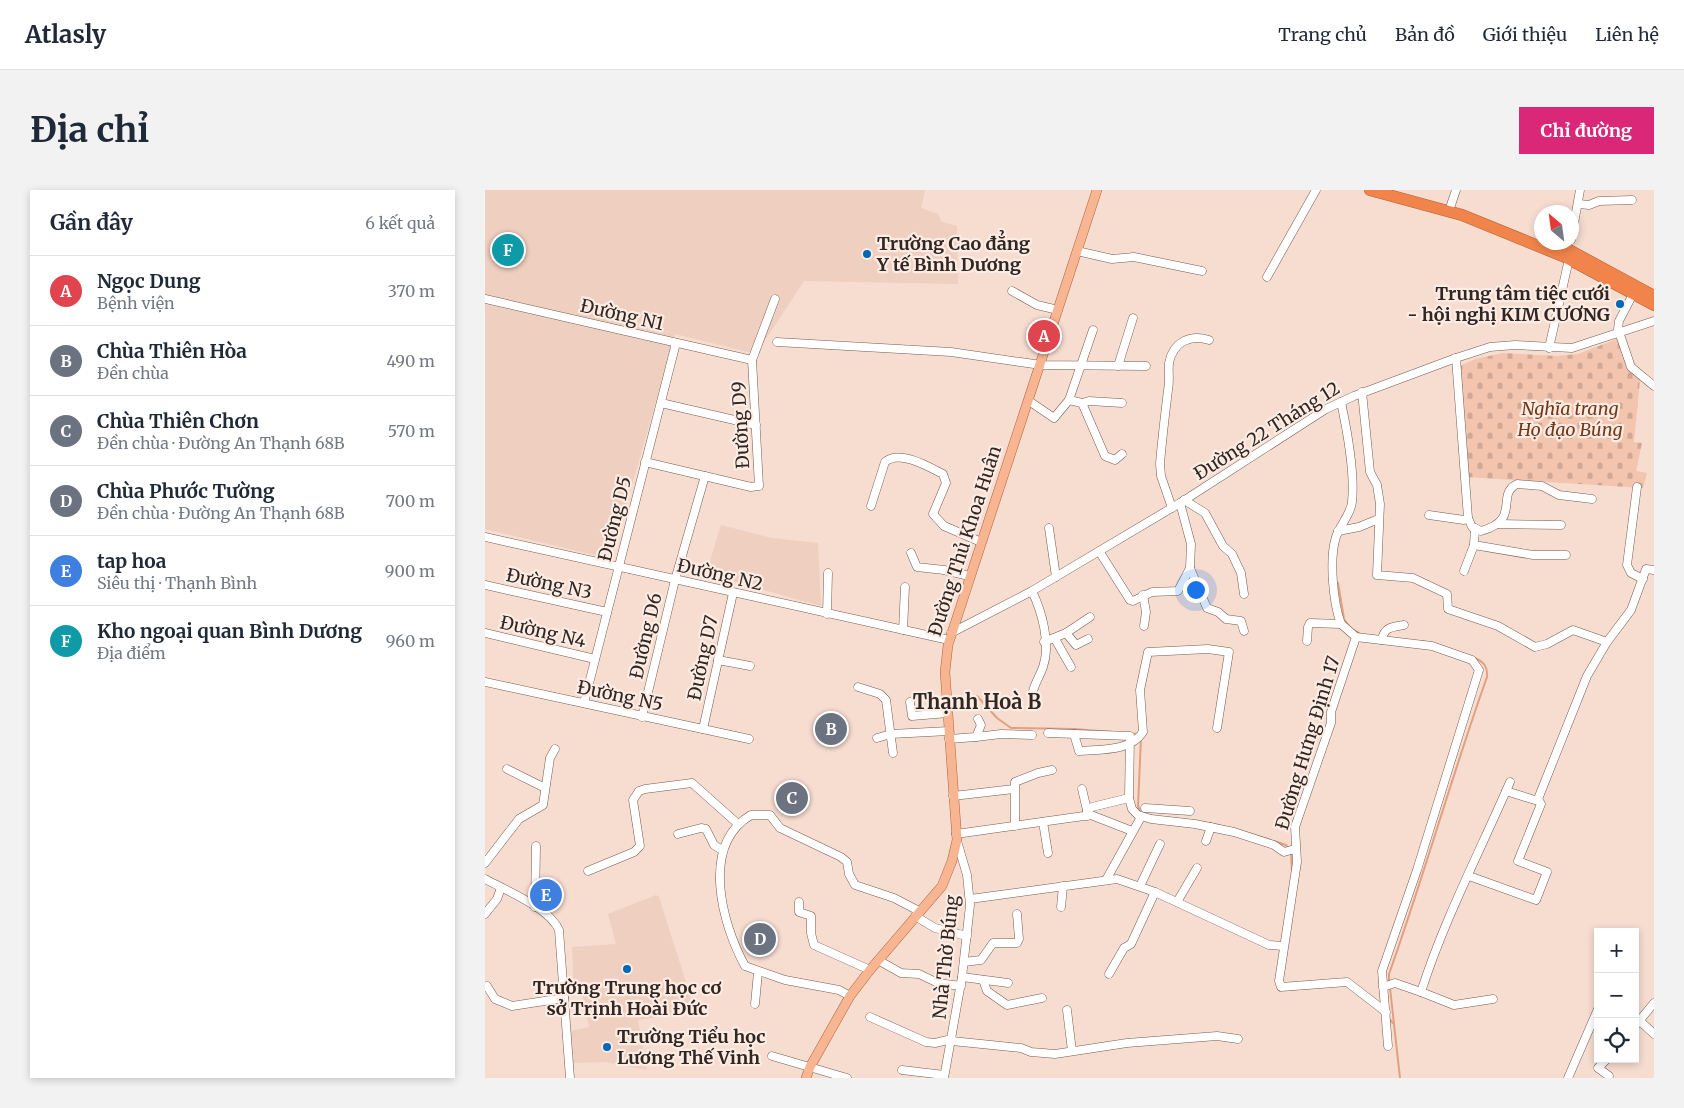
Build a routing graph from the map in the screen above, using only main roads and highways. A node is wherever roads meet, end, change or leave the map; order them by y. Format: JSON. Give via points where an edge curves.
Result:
{"nodes":[{"id":1,"x":1097,"y":190,"type":"edge"},
{"id":2,"x":1370,"y":190,"type":"edge"},
{"id":3,"x":1397,"y":190,"type":"edge"},
{"id":4,"x":1534,"y":236,"type":"edge"},
{"id":5,"x":1534,"y":237,"type":"edge"},
{"id":6,"x":1573,"y":250,"type":"edge"},
{"id":7,"x":1574,"y":250,"type":"edge"},
{"id":8,"x":1654,"y":296,"type":"edge"},
{"id":9,"x":1654,"y":305,"type":"edge"},
{"id":10,"x":806,"y":1078,"type":"edge"}],
"edges":[{"from":1,"to":10,"type":"main road","name":"Đường Thủ Khoa Huân","via":[[950,637],[945,672],[957,837],[952,861],[942,886],[869,970],[851,996]]},
{"from":2,"to":5,"type":"highway"},
{"from":3,"to":4,"type":"highway"},
{"from":6,"to":9,"type":"highway","via":[[1633,294]]},
{"from":7,"to":8,"type":"highway"}]}
